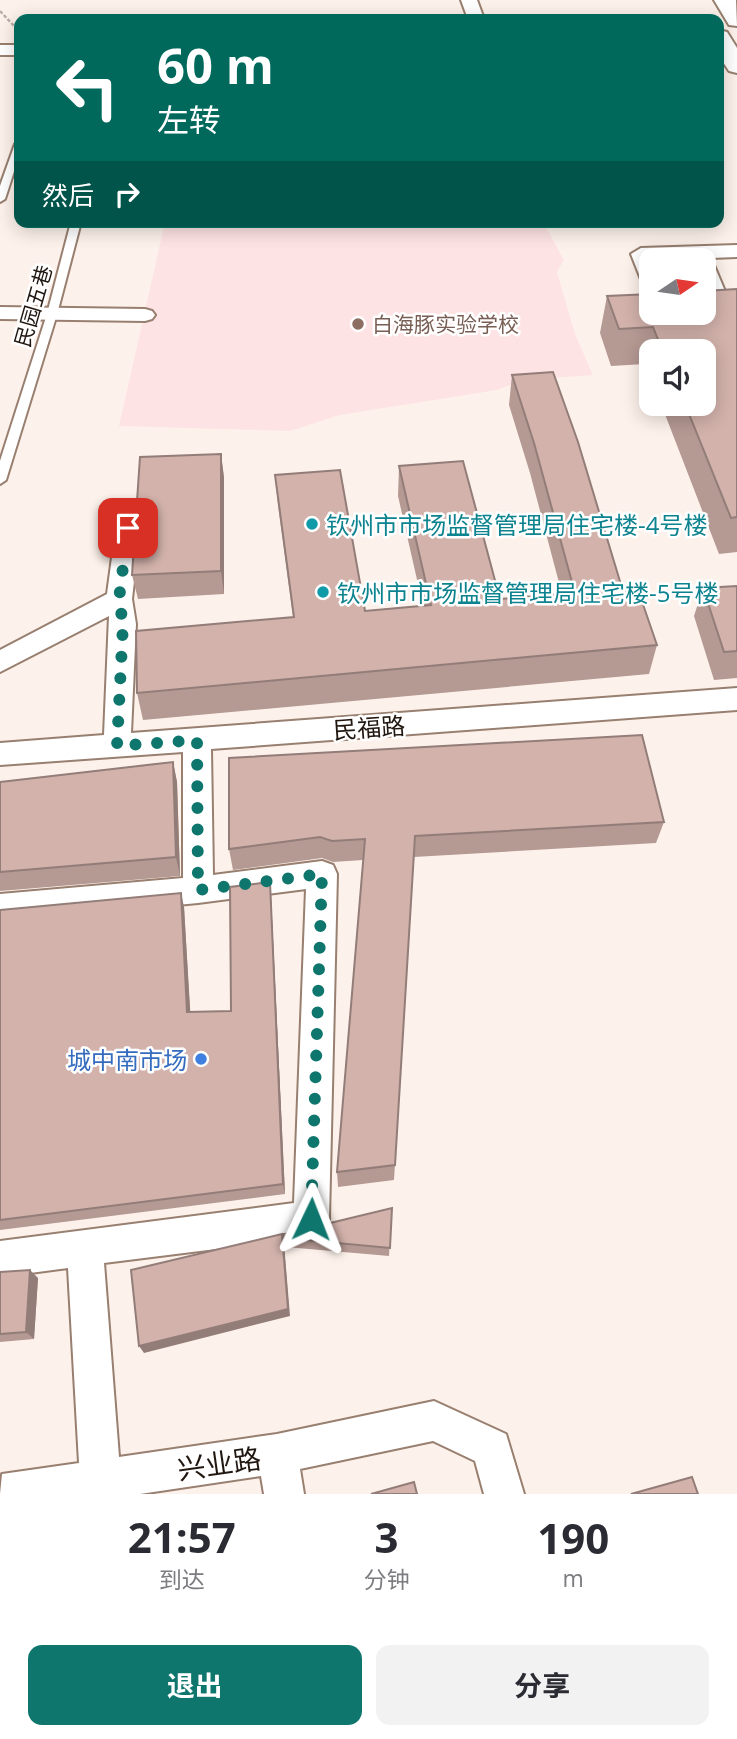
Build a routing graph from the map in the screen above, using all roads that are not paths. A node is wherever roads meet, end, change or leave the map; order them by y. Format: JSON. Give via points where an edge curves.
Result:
{"nodes":[{"id":1,"x":725,"y":0,"type":"edge"},
{"id":2,"x":737,"y":20,"type":"edge"},
{"id":3,"x":724,"y":45,"type":"edge"},
{"id":4,"x":737,"y":66,"type":"edge"},
{"id":5,"x":14,"y":158,"type":"edge"},
{"id":6,"x":0,"y":199,"type":"edge"},
{"id":7,"x":74,"y":228,"type":"edge"},
{"id":8,"x":737,"y":251,"type":"edge"},
{"id":9,"x":716,"y":255,"type":"edge"},
{"id":10,"x":716,"y":285,"type":"edge"},
{"id":11,"x":0,"y":313,"type":"edge"},
{"id":12,"x":52,"y":314,"type":"junction"},
{"id":13,"x":731,"y":314,"type":"edge"},
{"id":14,"x":145,"y":315,"type":"dead end"},
{"id":15,"x":0,"y":480,"type":"edge"},
{"id":16,"x":128,"y":528,"type":"dead end"},
{"id":17,"x":119,"y":599,"type":"junction"},
{"id":18,"x":0,"y":662,"type":"edge"},
{"id":19,"x":737,"y":699,"type":"edge"},
{"id":20,"x":197,"y":740,"type":"junction"},
{"id":21,"x":117,"y":746,"type":"junction"},
{"id":22,"x":0,"y":754,"type":"edge"},
{"id":23,"x":198,"y":890,"type":"junction"},
{"id":24,"x":0,"y":908,"type":"edge"},
{"id":25,"x":85,"y":1247,"type":"junction"},
{"id":26,"x":0,"y":1259,"type":"edge"},
{"id":27,"x":277,"y":1454,"type":"junction"},
{"id":28,"x":101,"y":1487,"type":"edge"},
{"id":29,"x":2,"y":1494,"type":"edge"},
{"id":30,"x":284,"y":1494,"type":"edge"},
{"id":31,"x":504,"y":1494,"type":"edge"}],
"edges":[{"from":1,"to":2,"type":"main road"},
{"from":3,"to":4,"type":"main road"},
{"from":5,"to":6,"type":"lane"},
{"from":7,"to":12,"type":"lane","name":"民园五巷"},
{"from":8,"to":9,"type":"street"},
{"from":10,"to":13,"type":"street"},
{"from":11,"to":12,"type":"street"},
{"from":12,"to":14,"type":"street"},
{"from":12,"to":15,"type":"lane","name":"民园五巷"},
{"from":16,"to":17,"type":"street"},
{"from":17,"to":18,"type":"street"},
{"from":17,"to":21,"type":"street","via":[[123,624]]},
{"from":19,"to":20,"type":"street","name":"民福路"},
{"from":20,"to":21,"type":"street","name":"民福路"},
{"from":20,"to":23,"type":"street"},
{"from":21,"to":22,"type":"street","name":"民福路"},
{"from":23,"to":24,"type":"street"},
{"from":23,"to":25,"type":"street","via":[[322,874],[311,1219]]},
{"from":25,"to":26,"type":"street"},
{"from":25,"to":28,"type":"street"},
{"from":27,"to":28,"type":"street","name":"兴业路"},
{"from":27,"to":30,"type":"street"},
{"from":27,"to":31,"type":"street","name":"兴业路","via":[[434,1421],[492,1448]]},
{"from":28,"to":29,"type":"street","name":"兴业路"}]}
